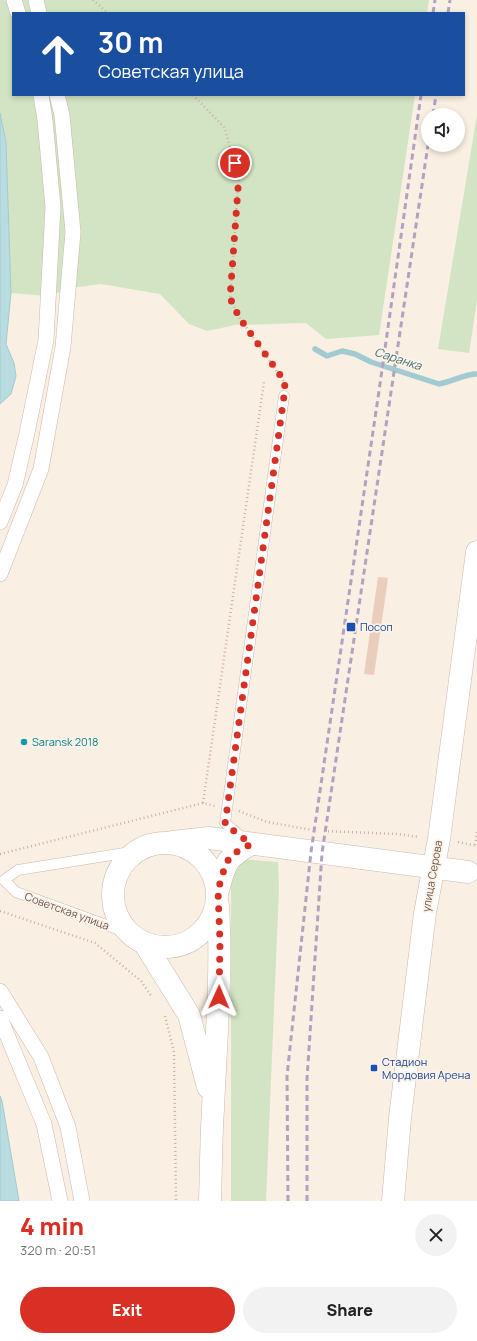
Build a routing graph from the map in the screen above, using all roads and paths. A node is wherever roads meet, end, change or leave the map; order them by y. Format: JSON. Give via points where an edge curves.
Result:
{"nodes":[{"id":1,"x":14,"y":0,"type":"edge"},
{"id":2,"x":36,"y":0,"type":"edge"},
{"id":3,"x":93,"y":0,"type":"edge"},
{"id":4,"x":18,"y":12,"type":"edge"},
{"id":5,"x":38,"y":12,"type":"edge"},
{"id":6,"x":107,"y":12,"type":"edge"},
{"id":7,"x":41,"y":96,"type":"edge"},
{"id":8,"x":58,"y":96,"type":"edge"},
{"id":9,"x":194,"y":96,"type":"edge"},
{"id":10,"x":264,"y":382,"type":"dead end"},
{"id":11,"x":284,"y":396,"type":"joint"},
{"id":12,"x":0,"y":522,"type":"edge"},
{"id":13,"x":477,"y":552,"type":"edge"},
{"id":14,"x":0,"y":574,"type":"edge"},
{"id":15,"x":203,"y":803,"type":"dead end"},
{"id":16,"x":477,"y":830,"type":"edge"},
{"id":17,"x":167,"y":843,"type":"junction"},
{"id":18,"x":251,"y":844,"type":"junction"},
{"id":19,"x":475,"y":846,"type":"dead end"},
{"id":20,"x":137,"y":851,"type":"junction"},
{"id":21,"x":433,"y":867,"type":"junction"},
{"id":22,"x":468,"y":872,"type":"dead end"},
{"id":23,"x":218,"y":896,"type":"junction"},
{"id":24,"x":0,"y":911,"type":"edge"},
{"id":25,"x":137,"y":938,"type":"junction"},
{"id":26,"x":0,"y":991,"type":"edge"},
{"id":27,"x":155,"y":1001,"type":"dead end"},
{"id":28,"x":164,"y":1013,"type":"dead end"},
{"id":29,"x":0,"y":1018,"type":"edge"},
{"id":30,"x":213,"y":1105,"type":"junction"},
{"id":31,"x":60,"y":1201,"type":"edge"},
{"id":32,"x":82,"y":1201,"type":"edge"},
{"id":33,"x":176,"y":1201,"type":"edge"},
{"id":34,"x":210,"y":1201,"type":"edge"},
{"id":35,"x":393,"y":1201,"type":"edge"}],
"edges":[{"from":1,"to":4,"type":"street"},
{"from":2,"to":5,"type":"street"},
{"from":3,"to":6,"type":"path"},
{"from":7,"to":12,"type":"street","via":[[53,207],[46,340],[15,485]]},
{"from":8,"to":14,"type":"street","via":[[73,232],[63,347],[40,469]]},
{"from":9,"to":11,"type":"path","via":[[224,127],[239,175],[230,298],[239,317],[285,382]]},
{"from":10,"to":15,"type":"path"},
{"from":11,"to":18,"type":"lane","via":[[225,824]]},
{"from":13,"to":21,"type":"street","name":"улица Серова","via":[[439,839]]},
{"from":16,"to":19,"type":"path"},
{"from":17,"to":18,"type":"street","via":[[209,838]]},
{"from":17,"to":20,"type":"street"},
{"from":17,"to":23,"type":"street","via":[[182,846],[196,853],[207,864],[215,877]]},
{"from":18,"to":21,"type":"street"},
{"from":18,"to":23,"type":"street","via":[[233,854],[226,863]]},
{"from":20,"to":25,"type":"street","via":[[125,861],[117,875],[113,890],[119,920]]},
{"from":20,"to":25,"type":"lane","name":"Советская улица","via":[[18,870],[4,880],[16,892]]},
{"from":21,"to":22,"type":"street"},
{"from":21,"to":35,"type":"street","name":"улица Серова","via":[[400,1118]]},
{"from":23,"to":25,"type":"street","via":[[213,918],[204,931],[191,941],[176,947],[160,948]]},
{"from":23,"to":30,"type":"street","via":[[219,1024]]},
{"from":24,"to":27,"type":"path","via":[[95,943],[141,981]]},
{"from":25,"to":30,"type":"street","via":[[189,1015]]},
{"from":26,"to":32,"type":"street","via":[[40,1057],[68,1127]]},
{"from":28,"to":33,"type":"path","via":[[174,1052]]},
{"from":29,"to":31,"type":"street","via":[[44,1124]]},
{"from":30,"to":34,"type":"street"}]}
